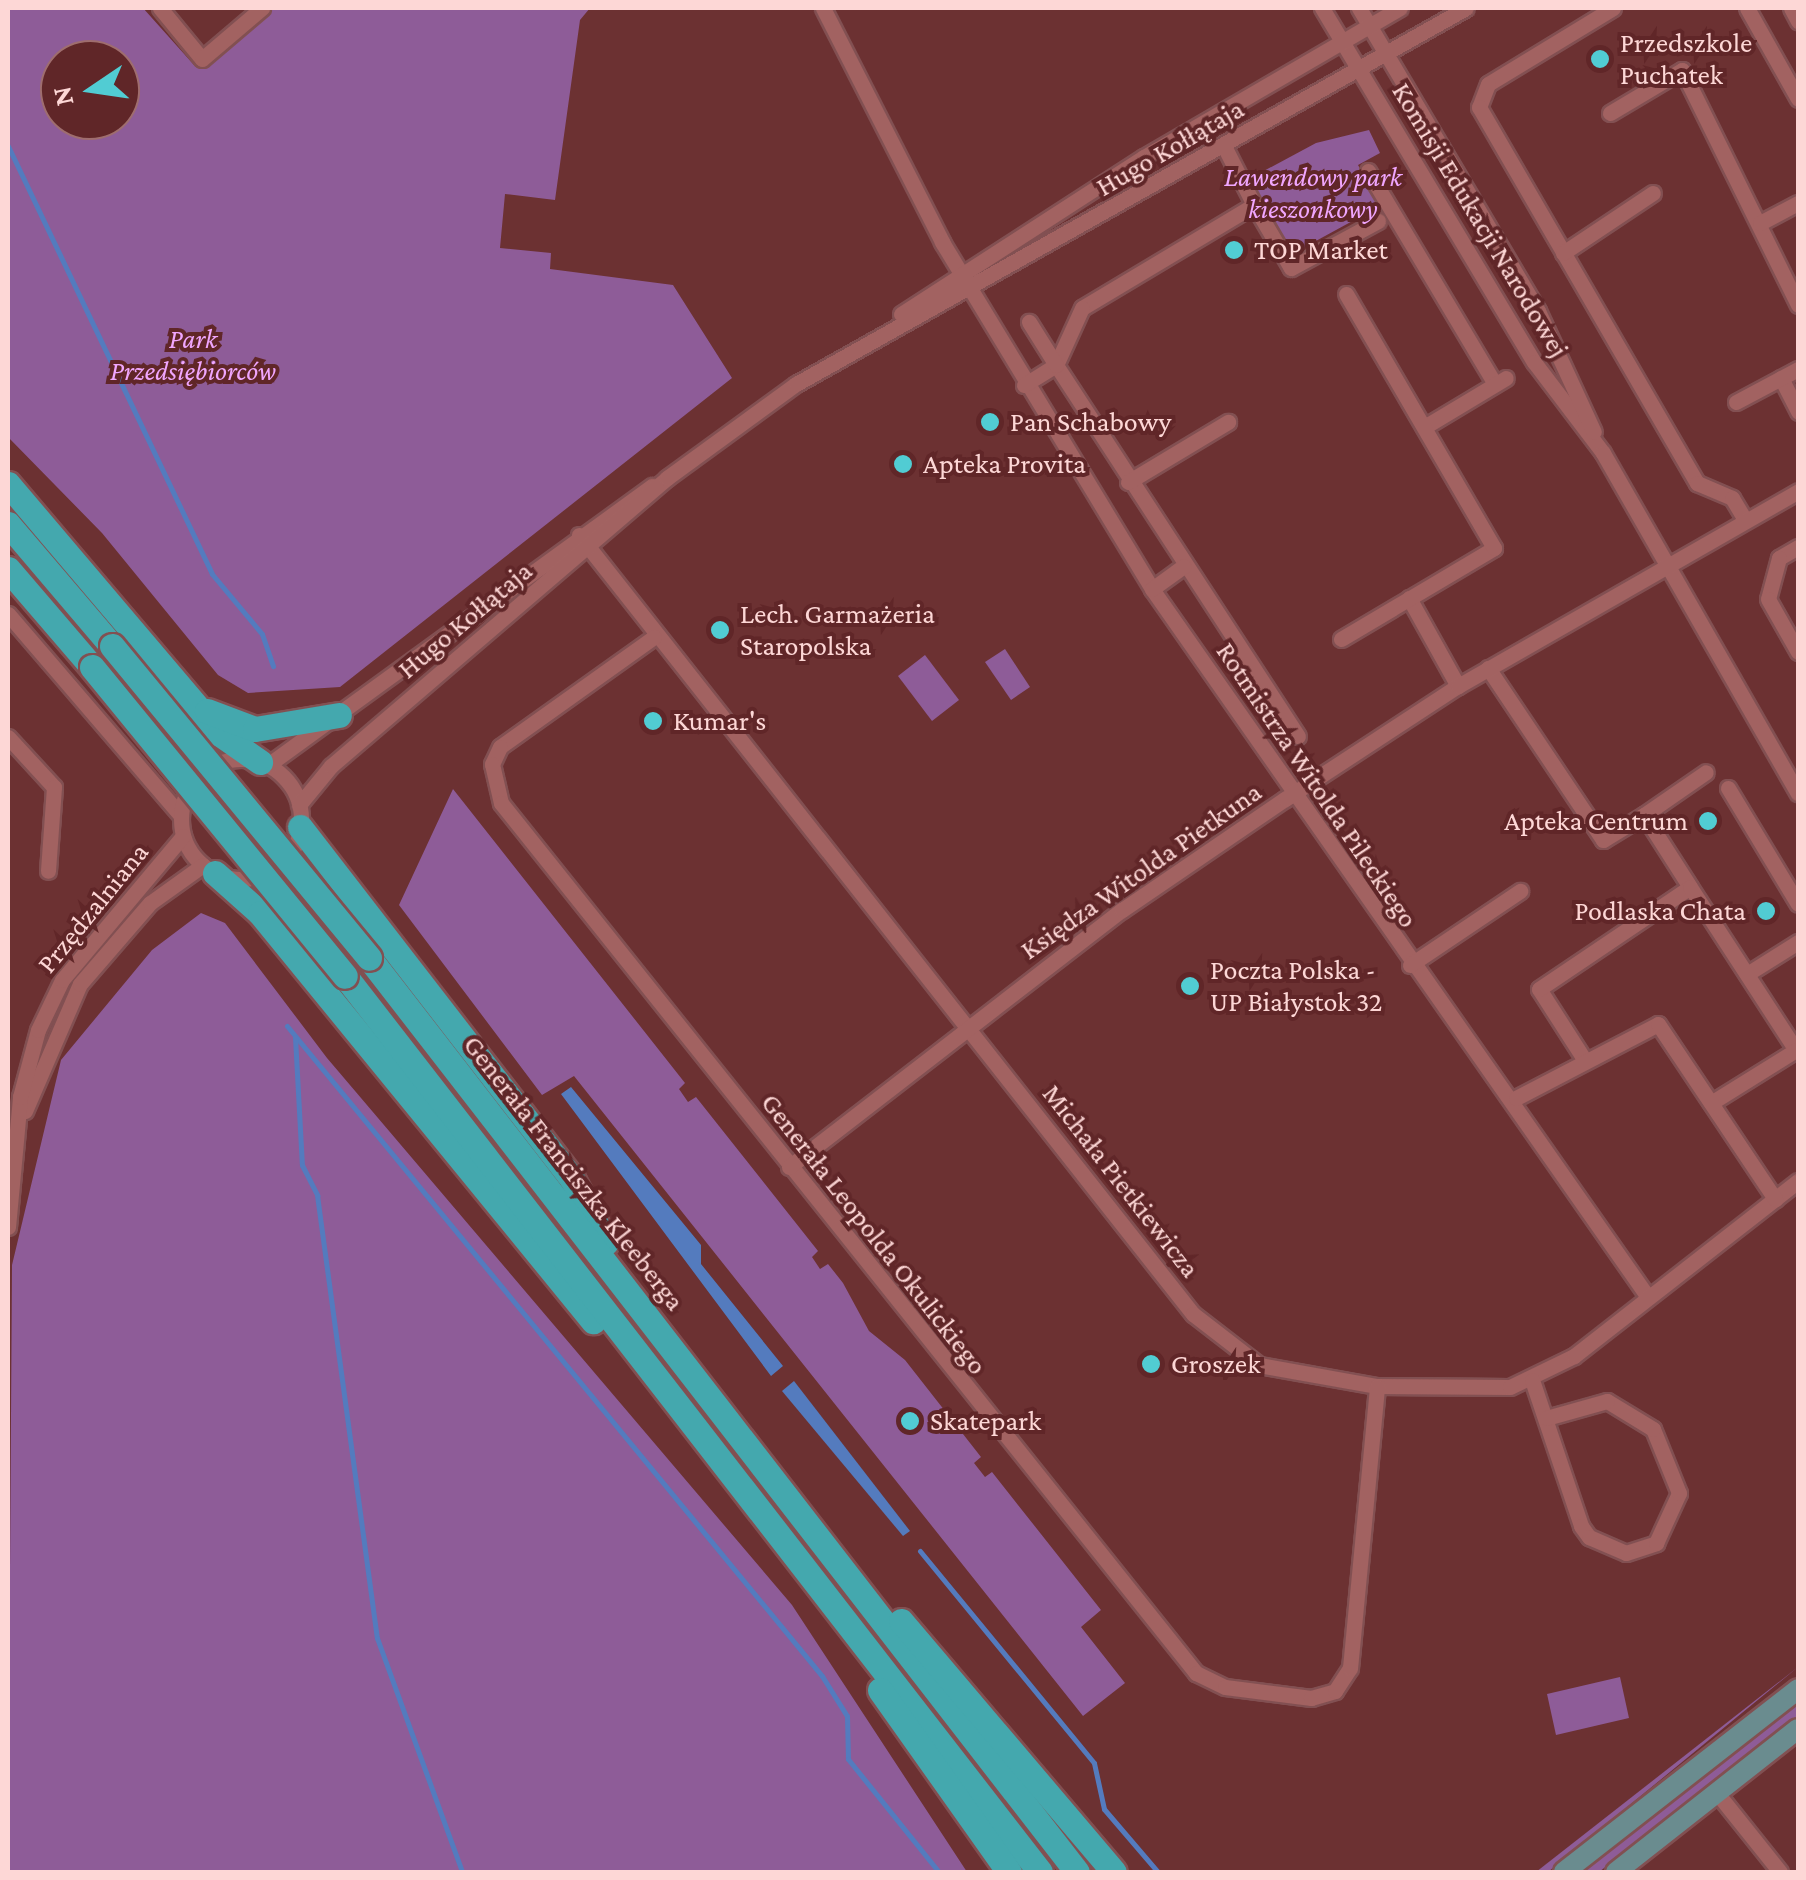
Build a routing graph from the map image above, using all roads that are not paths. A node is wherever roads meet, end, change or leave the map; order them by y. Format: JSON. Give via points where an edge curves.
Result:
{"nodes":[{"id":1,"x":160,"y":8,"type":"edge"},
{"id":2,"x":262,"y":8,"type":"edge"},
{"id":3,"x":823,"y":8,"type":"edge"},
{"id":4,"x":1322,"y":8,"type":"edge"},
{"id":5,"x":1359,"y":8,"type":"edge"},
{"id":6,"x":1400,"y":8,"type":"edge"},
{"id":7,"x":1466,"y":8,"type":"edge"},
{"id":8,"x":1612,"y":8,"type":"edge"},
{"id":9,"x":1748,"y":8,"type":"edge"},
{"id":10,"x":1791,"y":8,"type":"edge"},
{"id":11,"x":1798,"y":20,"type":"edge"},
{"id":12,"x":1370,"y":25,"type":"junction"},
{"id":13,"x":1342,"y":40,"type":"junction"},
{"id":14,"x":1386,"y":53,"type":"junction"},
{"id":15,"x":1360,"y":68,"type":"junction"},
{"id":16,"x":1798,"y":99,"type":"edge"},
{"id":17,"x":1610,"y":113,"type":"dead end"},
{"id":18,"x":1224,"y":146,"type":"junction"},
{"id":19,"x":1368,"y":171,"type":"dead end"},
{"id":20,"x":1653,"y":193,"type":"dead end"},
{"id":21,"x":1798,"y":204,"type":"edge"},
{"id":22,"x":1254,"y":205,"type":"junction"},
{"id":23,"x":1378,"y":221,"type":"dead end"},
{"id":24,"x":1760,"y":223,"type":"junction"},
{"id":25,"x":1564,"y":253,"type":"junction"},
{"id":26,"x":958,"y":271,"type":"junction"},
{"id":27,"x":967,"y":288,"type":"junction"},
{"id":28,"x":1346,"y":294,"type":"dead end"},
{"id":29,"x":1798,"y":306,"type":"edge"},
{"id":30,"x":893,"y":322,"type":"junction"},
{"id":31,"x":1029,"y":322,"type":"dead end"},
{"id":32,"x":1056,"y":365,"type":"junction"},
{"id":33,"x":1798,"y":368,"type":"edge"},
{"id":34,"x":1781,"y":378,"type":"junction"},
{"id":35,"x":1024,"y":385,"type":"junction"},
{"id":36,"x":1736,"y":402,"type":"dead end"},
{"id":37,"x":1798,"y":412,"type":"edge"},
{"id":38,"x":1228,"y":422,"type":"dead end"},
{"id":39,"x":1426,"y":426,"type":"junction"},
{"id":40,"x":1602,"y":453,"type":"junction"},
{"id":41,"x":667,"y":478,"type":"junction"},
{"id":42,"x":1128,"y":482,"type":"junction"},
{"id":43,"x":8,"y":484,"type":"edge"},
{"id":44,"x":1798,"y":490,"type":"edge"},
{"id":45,"x":1746,"y":520,"type":"junction"},
{"id":46,"x":8,"y":524,"type":"edge"},
{"id":47,"x":579,"y":535,"type":"junction"},
{"id":48,"x":1798,"y":547,"type":"edge"},
{"id":49,"x":590,"y":549,"type":"junction"},
{"id":50,"x":1668,"y":565,"type":"junction"},
{"id":51,"x":1184,"y":566,"type":"junction"},
{"id":52,"x":8,"y":569,"type":"edge"},
{"id":53,"x":1152,"y":589,"type":"junction"},
{"id":54,"x":1409,"y":598,"type":"junction"},
{"id":55,"x":8,"y":614,"type":"edge"},
{"id":56,"x":654,"y":636,"type":"junction"},
{"id":57,"x":1340,"y":639,"type":"dead end"},
{"id":58,"x":1798,"y":652,"type":"edge"},
{"id":59,"x":1488,"y":668,"type":"junction"},
{"id":60,"x":1458,"y":686,"type":"junction"},
{"id":61,"x":198,"y":706,"type":"junction"},
{"id":62,"x":338,"y":715,"type":"junction"},
{"id":63,"x":8,"y":736,"type":"edge"},
{"id":64,"x":1298,"y":736,"type":"dead end"},
{"id":65,"x":264,"y":764,"type":"junction"},
{"id":66,"x":1706,"y":772,"type":"dead end"},
{"id":67,"x":1728,"y":788,"type":"dead end"},
{"id":68,"x":1798,"y":793,"type":"edge"},
{"id":69,"x":1293,"y":794,"type":"junction"},
{"id":70,"x":1644,"y":815,"type":"junction"},
{"id":71,"x":180,"y":816,"type":"junction"},
{"id":72,"x":299,"y":816,"type":"junction"},
{"id":73,"x":183,"y":836,"type":"junction"},
{"id":74,"x":209,"y":869,"type":"junction"},
{"id":75,"x":48,"y":870,"type":"dead end"},
{"id":76,"x":1690,"y":888,"type":"junction"},
{"id":77,"x":1520,"y":891,"type":"dead end"},
{"id":78,"x":1798,"y":904,"type":"edge"},
{"id":79,"x":1798,"y":942,"type":"edge"},
{"id":80,"x":1410,"y":965,"type":"junction"},
{"id":81,"x":1747,"y":974,"type":"junction"},
{"id":82,"x":968,"y":1027,"type":"junction"},
{"id":83,"x":1584,"y":1060,"type":"junction"},
{"id":84,"x":1516,"y":1098,"type":"dead end"},
{"id":85,"x":1711,"y":1103,"type":"junction"},
{"id":86,"x":19,"y":1129,"type":"junction"},
{"id":87,"x":789,"y":1168,"type":"junction"},
{"id":88,"x":1796,"y":1188,"type":"edge"},
{"id":89,"x":1775,"y":1199,"type":"junction"},
{"id":90,"x":8,"y":1227,"type":"edge"},
{"id":91,"x":1648,"y":1297,"type":"junction"},
{"id":92,"x":636,"y":1300,"type":"junction"},
{"id":93,"x":1532,"y":1380,"type":"junction"},
{"id":94,"x":1377,"y":1386,"type":"junction"},
{"id":95,"x":684,"y":1414,"type":"junction"},
{"id":96,"x":1546,"y":1418,"type":"junction"},
{"id":97,"x":833,"y":1557,"type":"junction"},
{"id":98,"x":833,"y":1607,"type":"junction"},
{"id":99,"x":1798,"y":1689,"type":"edge"},
{"id":100,"x":1798,"y":1729,"type":"edge"},
{"id":101,"x":1716,"y":1793,"type":"junction"},
{"id":102,"x":1009,"y":1872,"type":"edge"},
{"id":103,"x":1040,"y":1872,"type":"edge"},
{"id":104,"x":1078,"y":1872,"type":"edge"},
{"id":105,"x":1114,"y":1872,"type":"edge"},
{"id":106,"x":1564,"y":1872,"type":"edge"},
{"id":107,"x":1616,"y":1872,"type":"edge"},
{"id":108,"x":1780,"y":1872,"type":"edge"}],
"edges":[{"from":1,"to":2,"type":"street","via":[[202,59]]},
{"from":3,"to":26,"type":"street","name":"Rotmistrza Witolda Pileckiego"},
{"from":4,"to":13,"type":"street","name":"Komisji Edukacji Narodowej"},
{"from":5,"to":12,"type":"street","name":"Komisji Edukacji Narodowej"},
{"from":6,"to":12,"type":"street","name":"Hugo Kołłątaja"},
{"from":7,"to":14,"type":"street","name":"Hugo Kołłątaja"},
{"from":8,"to":25,"type":"street","via":[[1488,84],[1479,107]]},
{"from":9,"to":16,"type":"street"},
{"from":10,"to":11,"type":"street"},
{"from":12,"to":13,"type":"street","name":"Hugo Kołłątaja"},
{"from":12,"to":14,"type":"street","name":"Komisji Edukacji Narodowej"},
{"from":13,"to":15,"type":"street","name":"Komisji Edukacji Narodowej"},
{"from":13,"to":26,"type":"street","name":"Hugo Kołłątaja"},
{"from":14,"to":15,"type":"street","name":"Hugo Kołłątaja"},
{"from":14,"to":40,"type":"street","name":"Komisji Edukacji Narodowej","via":[[1545,324]]},
{"from":15,"to":18,"type":"street","name":"Hugo Kołłątaja"},
{"from":15,"to":40,"type":"street","name":"Komisji Edukacji Narodowej","via":[[1524,345]]},
{"from":17,"to":24,"type":"street","via":[[1682,70]]},
{"from":18,"to":22,"type":"street"},
{"from":18,"to":27,"type":"street","name":"Hugo Kołłątaja"},
{"from":19,"to":39,"type":"street","via":[[1501,381]]},
{"from":20,"to":25,"type":"street"},
{"from":21,"to":24,"type":"street"},
{"from":22,"to":23,"type":"street","via":[[1291,268]]},
{"from":22,"to":32,"type":"street","via":[[1082,308]]},
{"from":24,"to":29,"type":"street"},
{"from":25,"to":45,"type":"street","via":[[1697,483],[1732,498]]},
{"from":26,"to":27,"type":"street","name":"Rotmistrza Witolda Pileckiego"},
{"from":26,"to":30,"type":"street","name":"Hugo Kołłątaja"},
{"from":27,"to":30,"type":"street","name":"Hugo Kołłątaja"},
{"from":27,"to":35,"type":"street","name":"Rotmistrza Witolda Pileckiego"},
{"from":28,"to":39,"type":"street"},
{"from":30,"to":41,"type":"street","name":"Hugo Kołłątaja"},
{"from":31,"to":32,"type":"street"},
{"from":32,"to":35,"type":"street"},
{"from":32,"to":42,"type":"street"},
{"from":33,"to":34,"type":"street"},
{"from":34,"to":36,"type":"street"},
{"from":34,"to":37,"type":"street"},
{"from":35,"to":53,"type":"street","name":"Rotmistrza Witolda Pileckiego"},
{"from":38,"to":42,"type":"street"},
{"from":39,"to":54,"type":"street","via":[[1494,548]]},
{"from":40,"to":50,"type":"street","name":"Komisji Edukacji Narodowej"},
{"from":41,"to":47,"type":"street","name":"Hugo Kołłątaja"},
{"from":41,"to":49,"type":"street","name":"Hugo Kołłątaja"},
{"from":42,"to":51,"type":"street"},
{"from":43,"to":61,"type":"highway"},
{"from":44,"to":45,"type":"street","name":"Księdza Witolda Pietkuna"},
{"from":45,"to":50,"type":"street","name":"Księdza Witolda Pietkuna"},
{"from":46,"to":92,"type":"highway","name":"Generała Franciszka Kleeberga","bridge":true,"via":[[369,958]]},
{"from":47,"to":49,"type":"street","name":"Michała Pietkiewicza"},
{"from":47,"to":62,"type":"street","name":"Hugo Kołłątaja"},
{"from":48,"to":58,"type":"street","via":[[1780,558],[1768,599]]},
{"from":49,"to":56,"type":"street","name":"Michała Pietkiewicza"},
{"from":49,"to":72,"type":"street","name":"Hugo Kołłątaja","via":[[331,766]]},
{"from":50,"to":59,"type":"street","name":"Księdza Witolda Pietkuna"},
{"from":50,"to":68,"type":"street","name":"Komisji Edukacji Narodowej"},
{"from":51,"to":53,"type":"street"},
{"from":51,"to":64,"type":"street"},
{"from":52,"to":95,"type":"highway","bridge":true,"via":[[345,976]]},
{"from":53,"to":69,"type":"street","name":"Rotmistrza Witolda Pileckiego"},
{"from":54,"to":57,"type":"street"},
{"from":54,"to":60,"type":"street"},
{"from":55,"to":71,"type":"street"},
{"from":56,"to":82,"type":"street","name":"Michała Pietkiewicza"},
{"from":56,"to":87,"type":"street","name":"Generała Leopolda Okulickiego","via":[[500,747],[493,783]]},
{"from":59,"to":60,"type":"street","name":"Księdza Witolda Pietkuna"},
{"from":59,"to":70,"type":"street","via":[[1603,840]]},
{"from":60,"to":69,"type":"street","name":"Księdza Witolda Pietkuna"},
{"from":61,"to":62,"type":"highway","via":[[255,730]]},
{"from":61,"to":65,"type":"highway"},
{"from":62,"to":65,"type":"street","name":"Hugo Kołłątaja"},
{"from":63,"to":75,"type":"street","via":[[54,786]]},
{"from":65,"to":71,"type":"street","via":[[229,760],[200,774]]},
{"from":65,"to":72,"type":"street"},
{"from":66,"to":70,"type":"street"},
{"from":67,"to":78,"type":"street"},
{"from":69,"to":80,"type":"street","name":"Rotmistrza Witolda Pileckiego"},
{"from":69,"to":82,"type":"street","name":"Księdza Witolda Pietkuna"},
{"from":70,"to":76,"type":"street"},
{"from":71,"to":73,"type":"street"},
{"from":72,"to":74,"type":"street","via":[[276,867],[246,878]]},
{"from":72,"to":92,"type":"highway","via":[[572,1179]]},
{"from":73,"to":74,"type":"street"},
{"from":73,"to":86,"type":"street","name":"Przędzalniana","via":[[62,980],[29,1050]]},
{"from":74,"to":86,"type":"street","name":"Przędzalniana","via":[[150,903],[80,984],[47,1044]]},
{"from":74,"to":95,"type":"highway","via":[[260,913],[508,1229]]},
{"from":76,"to":81,"type":"street"},
{"from":76,"to":83,"type":"street","via":[[1539,989]]},
{"from":77,"to":80,"type":"street"},
{"from":79,"to":81,"type":"street"},
{"from":80,"to":91,"type":"street","name":"Rotmistrza Witolda Pileckiego"},
{"from":81,"to":85,"type":"street","via":[[1796,1050]]},
{"from":82,"to":87,"type":"street","name":"Księdza Witolda Pietkuna"},
{"from":82,"to":94,"type":"street","name":"Michała Pietkiewicza","via":[[1212,1336],[1284,1374]]},
{"from":83,"to":84,"type":"street"},
{"from":83,"to":85,"type":"street","via":[[1610,1056],[1658,1024]]},
{"from":85,"to":89,"type":"street"},
{"from":86,"to":90,"type":"street","name":"Przędzalniana"},
{"from":87,"to":94,"type":"street","name":"Generała Leopolda Okulickiego","via":[[1168,1647],[1225,1688],[1311,1698],[1335,1690],[1350,1668]]},
{"from":88,"to":89,"type":"street","name":"Michała Pietkiewicza"},
{"from":89,"to":91,"type":"street","name":"Michała Pietkiewicza"},
{"from":91,"to":93,"type":"street","name":"Michała Pietkiewicza"},
{"from":92,"to":97,"type":"highway","name":"Generała Franciszka Kleeberga"},
{"from":93,"to":94,"type":"street","name":"Michała Pietkiewicza","via":[[1463,1392]]},
{"from":93,"to":96,"type":"street"},
{"from":95,"to":98,"type":"highway"},
{"from":96,"to":96,"type":"street","via":[[1589,1537],[1610,1552],[1656,1543],[1679,1493],[1653,1429],[1606,1402]]},
{"from":97,"to":104,"type":"highway","name":"Generała Franciszka Kleeberga"},
{"from":97,"to":105,"type":"highway","via":[[983,1710]]},
{"from":98,"to":102,"type":"highway","via":[[932,1774]]},
{"from":98,"to":103,"type":"highway"},
{"from":99,"to":106,"type":"main road"},
{"from":100,"to":101,"type":"main road"},
{"from":101,"to":107,"type":"main road"},
{"from":101,"to":108,"type":"street"}]}
